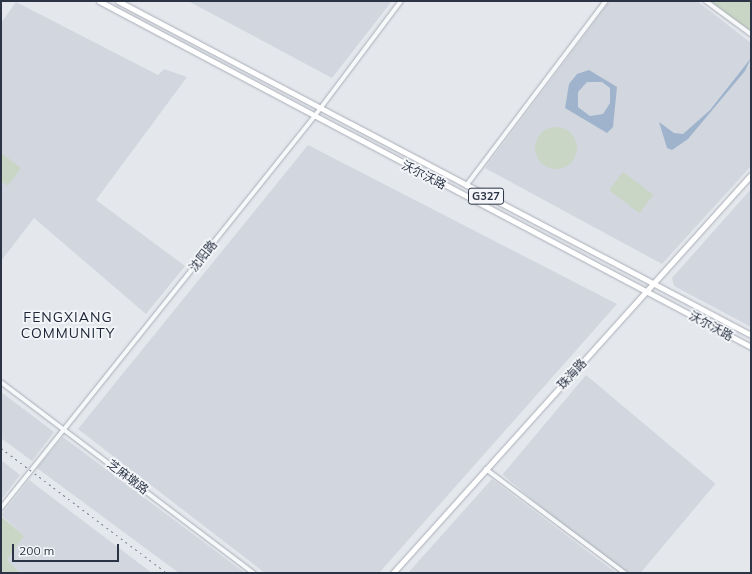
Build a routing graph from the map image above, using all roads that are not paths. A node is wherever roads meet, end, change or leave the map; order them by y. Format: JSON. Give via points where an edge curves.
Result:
{"nodes":[{"id":1,"x":99,"y":1,"type":"edge"},
{"id":2,"x":118,"y":1,"type":"edge"},
{"id":3,"x":401,"y":1,"type":"edge"},
{"id":4,"x":606,"y":1,"type":"edge"},
{"id":5,"x":706,"y":1,"type":"edge"},
{"id":6,"x":751,"y":34,"type":"edge"},
{"id":7,"x":319,"y":108,"type":"junction"},
{"id":8,"x":314,"y":117,"type":"junction"},
{"id":9,"x":751,"y":174,"type":"edge"},
{"id":10,"x":466,"y":186,"type":"junction"},
{"id":11,"x":653,"y":284,"type":"junction"},
{"id":12,"x":646,"y":292,"type":"junction"},
{"id":13,"x":751,"y":335,"type":"edge"},
{"id":14,"x":751,"y":347,"type":"edge"},
{"id":15,"x":1,"y":382,"type":"edge"},
{"id":16,"x":64,"y":429,"type":"junction"},
{"id":17,"x":486,"y":469,"type":"junction"},
{"id":18,"x":1,"y":508,"type":"edge"},
{"id":19,"x":254,"y":573,"type":"edge"},
{"id":20,"x":393,"y":573,"type":"edge"},
{"id":21,"x":625,"y":573,"type":"edge"}],
"edges":[{"from":1,"to":8,"type":"highway","name":"沃尔沃路","number":"G327"},
{"from":2,"to":7,"type":"highway","name":"沃尔沃路","number":"G327"},
{"from":3,"to":7,"type":"street","name":"沈阳路"},
{"from":4,"to":10,"type":"street"},
{"from":5,"to":6,"type":"street"},
{"from":7,"to":8,"type":"street","name":"沈阳路"},
{"from":7,"to":10,"type":"highway","name":"沃尔沃路","number":"G327"},
{"from":8,"to":12,"type":"highway","name":"沃尔沃路","number":"G327"},
{"from":8,"to":16,"type":"street","name":"沈阳路"},
{"from":9,"to":11,"type":"main road","name":"珠海路"},
{"from":10,"to":11,"type":"highway","name":"沃尔沃路","number":"G327"},
{"from":11,"to":12,"type":"main road","name":"珠海路"},
{"from":11,"to":13,"type":"highway","name":"沃尔沃路","number":"G327"},
{"from":12,"to":14,"type":"highway","name":"沃尔沃路","number":"G327"},
{"from":12,"to":17,"type":"main road","name":"珠海路"},
{"from":15,"to":16,"type":"street","name":"芝麻墩路"},
{"from":16,"to":18,"type":"street","name":"沈阳路"},
{"from":16,"to":19,"type":"street","name":"芝麻墩路"},
{"from":17,"to":20,"type":"main road","name":"珠海路"},
{"from":17,"to":21,"type":"street"}]}
